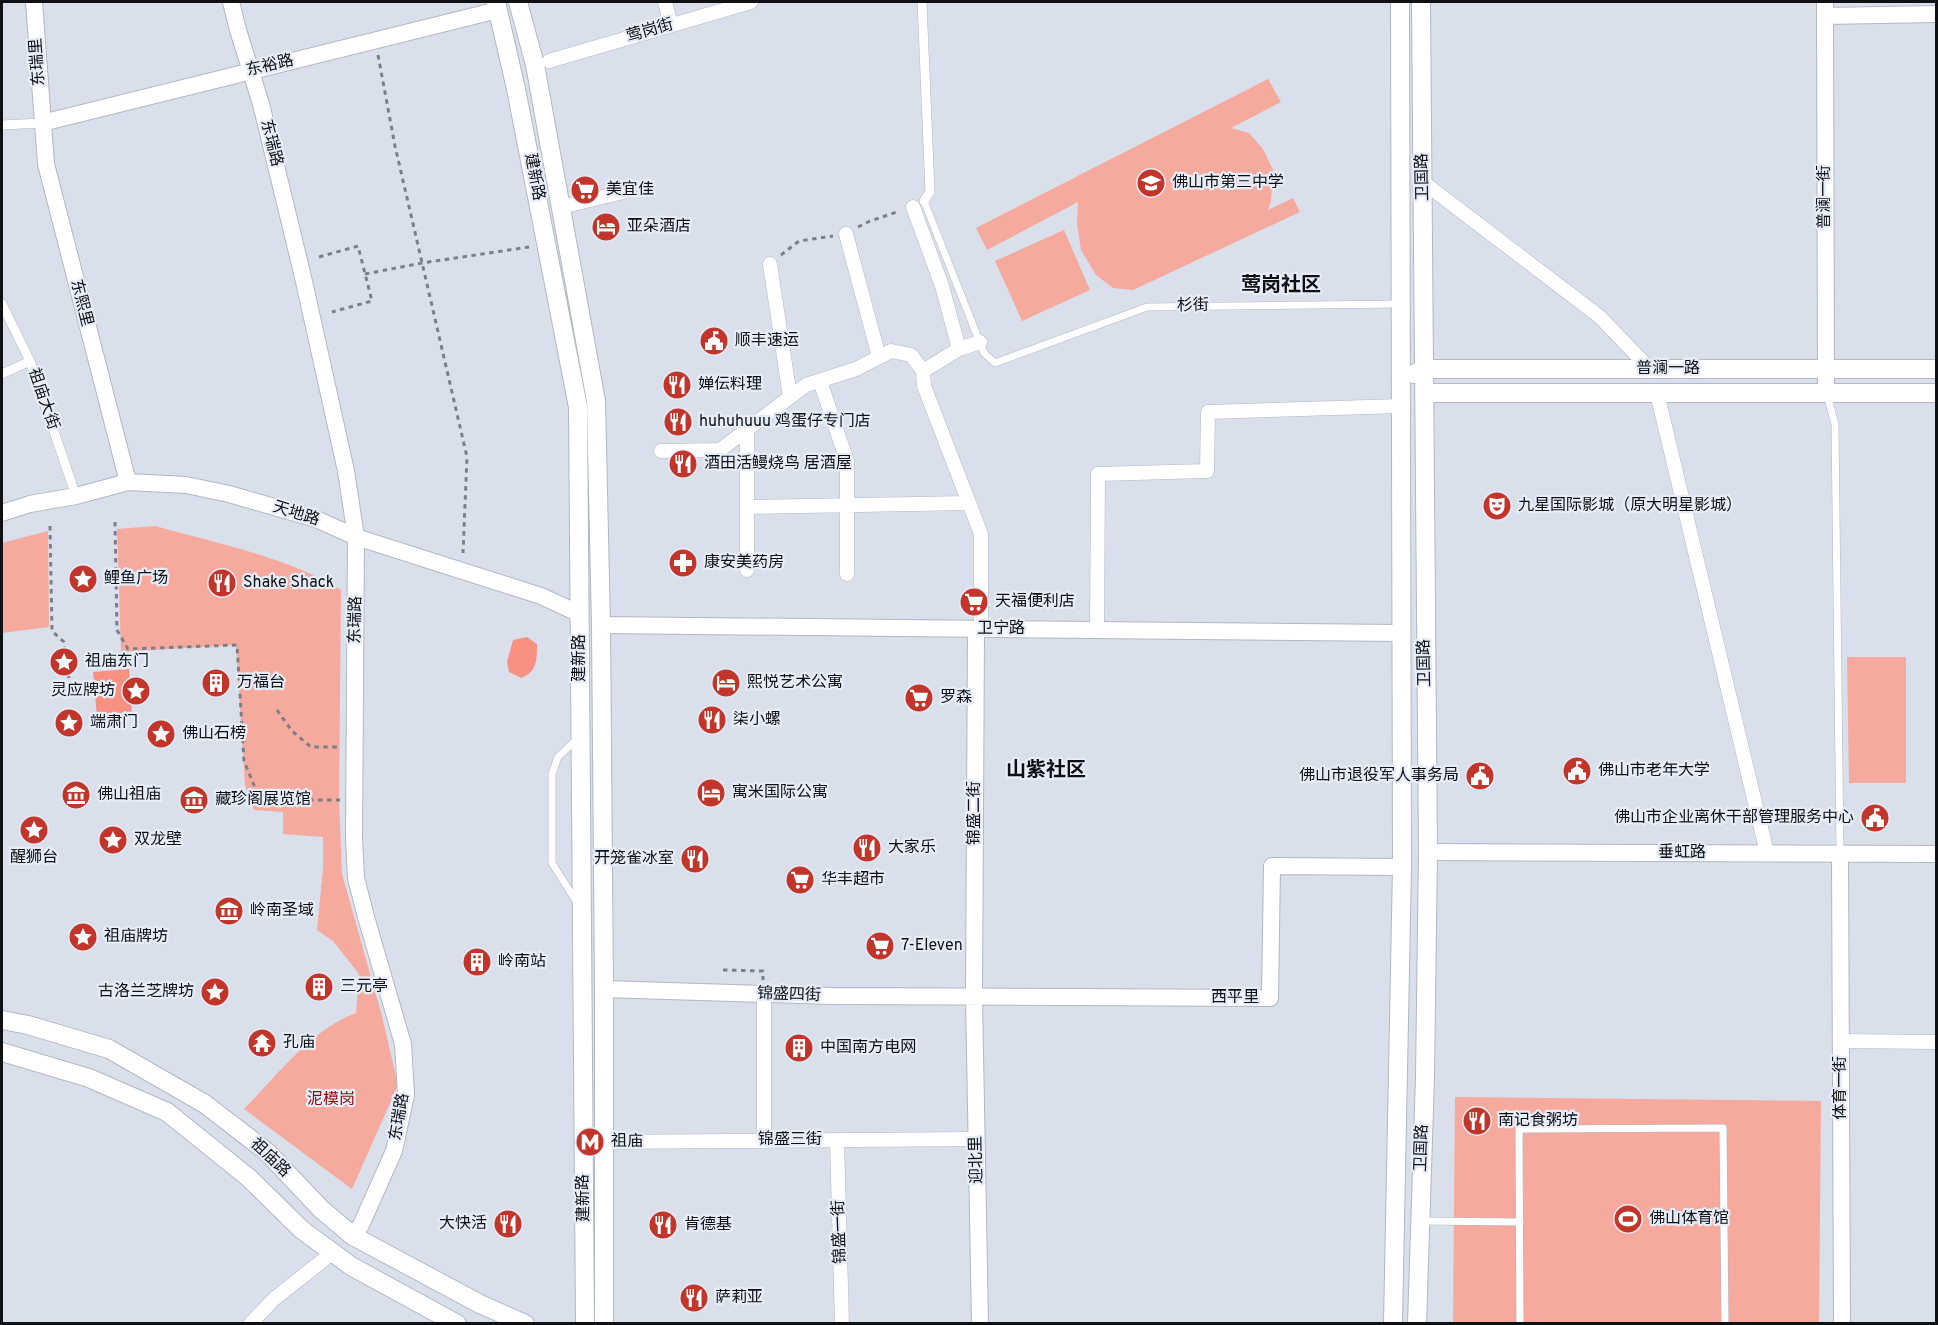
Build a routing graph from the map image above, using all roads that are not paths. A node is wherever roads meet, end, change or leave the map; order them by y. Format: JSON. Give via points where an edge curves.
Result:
{"nodes":[{"id":1,"x":34,"y":2,"type":"edge"},
{"id":2,"x":231,"y":2,"type":"edge"},
{"id":3,"x":518,"y":2,"type":"edge"},
{"id":4,"x":665,"y":2,"type":"edge"},
{"id":5,"x":751,"y":2,"type":"edge"},
{"id":6,"x":922,"y":2,"type":"edge"},
{"id":7,"x":1401,"y":2,"type":"edge"},
{"id":8,"x":1421,"y":2,"type":"edge"},
{"id":9,"x":497,"y":6,"type":"edge"},
{"id":10,"x":1825,"y":9,"type":"edge"},
{"id":11,"x":1936,"y":14,"type":"edge"},
{"id":12,"x":671,"y":25,"type":"junction"},
{"id":13,"x":549,"y":61,"type":"dead end"},
{"id":14,"x":251,"y":70,"type":"junction"},
{"id":15,"x":42,"y":123,"type":"junction"},
{"id":16,"x":2,"y":125,"type":"edge"},
{"id":17,"x":1423,"y":182,"type":"junction"},
{"id":18,"x":623,"y":192,"type":"dead end"},
{"id":19,"x":919,"y":204,"type":"junction"},
{"id":20,"x":561,"y":207,"type":"junction"},
{"id":21,"x":846,"y":234,"type":"dead end"},
{"id":22,"x":770,"y":264,"type":"dead end"},
{"id":23,"x":2,"y":304,"type":"edge"},
{"id":24,"x":1401,"y":304,"type":"junction"},
{"id":25,"x":980,"y":342,"type":"junction"},
{"id":26,"x":959,"y":349,"type":"junction"},
{"id":27,"x":879,"y":357,"type":"junction"},
{"id":28,"x":30,"y":361,"type":"junction"},
{"id":29,"x":1425,"y":369,"type":"junction"},
{"id":30,"x":1650,"y":369,"type":"junction"},
{"id":31,"x":1936,"y":369,"type":"edge"},
{"id":32,"x":922,"y":370,"type":"junction"},
{"id":33,"x":1825,"y":370,"type":"junction"},
{"id":34,"x":2,"y":374,"type":"edge"},
{"id":35,"x":1401,"y":379,"type":"junction"},
{"id":36,"x":820,"y":381,"type":"junction"},
{"id":37,"x":1425,"y":393,"type":"junction"},
{"id":38,"x":1657,"y":393,"type":"junction"},
{"id":39,"x":1826,"y":393,"type":"junction"},
{"id":40,"x":1936,"y":393,"type":"edge"},
{"id":41,"x":790,"y":398,"type":"junction"},
{"id":42,"x":1401,"y":406,"type":"junction"},
{"id":43,"x":747,"y":430,"type":"junction"},
{"id":44,"x":661,"y":451,"type":"dead end"},
{"id":45,"x":128,"y":482,"type":"junction"},
{"id":46,"x":76,"y":496,"type":"junction"},
{"id":47,"x":969,"y":503,"type":"junction"},
{"id":48,"x":849,"y":505,"type":"junction"},
{"id":49,"x":747,"y":507,"type":"junction"},
{"id":50,"x":2,"y":513,"type":"edge"},
{"id":51,"x":356,"y":537,"type":"junction"},
{"id":52,"x":747,"y":570,"type":"dead end"},
{"id":53,"x":847,"y":574,"type":"dead end"},
{"id":54,"x":580,"y":614,"type":"junction"},
{"id":55,"x":601,"y":625,"type":"junction"},
{"id":56,"x":979,"y":629,"type":"junction"},
{"id":57,"x":1097,"y":630,"type":"junction"},
{"id":58,"x":1401,"y":633,"type":"junction"},
{"id":59,"x":580,"y":736,"type":"junction"},
{"id":60,"x":1428,"y":852,"type":"junction"},
{"id":61,"x":1767,"y":853,"type":"junction"},
{"id":62,"x":1840,"y":854,"type":"junction"},
{"id":63,"x":1936,"y":854,"type":"edge"},
{"id":64,"x":1402,"y":867,"type":"junction"},
{"id":65,"x":582,"y":909,"type":"junction"},
{"id":66,"x":604,"y":989,"type":"junction"},
{"id":67,"x":764,"y":994,"type":"junction"},
{"id":68,"x":974,"y":997,"type":"junction"},
{"id":69,"x":2,"y":1020,"type":"edge"},
{"id":70,"x":1841,"y":1041,"type":"junction"},
{"id":71,"x":1936,"y":1042,"type":"edge"},
{"id":72,"x":2,"y":1052,"type":"edge"},
{"id":73,"x":976,"y":1139,"type":"junction"},
{"id":74,"x":837,"y":1140,"type":"junction"},
{"id":75,"x":764,"y":1141,"type":"junction"},
{"id":76,"x":604,"y":1142,"type":"junction"},
{"id":77,"x":1420,"y":1221,"type":"junction"},
{"id":78,"x":1520,"y":1222,"type":"junction"},
{"id":79,"x":353,"y":1236,"type":"junction"},
{"id":80,"x":332,"y":1252,"type":"junction"},
{"id":81,"x":250,"y":1323,"type":"edge"},
{"id":82,"x":457,"y":1323,"type":"edge"},
{"id":83,"x":525,"y":1323,"type":"edge"},
{"id":84,"x":585,"y":1323,"type":"edge"},
{"id":85,"x":604,"y":1323,"type":"edge"},
{"id":86,"x":842,"y":1323,"type":"edge"},
{"id":87,"x":980,"y":1323,"type":"edge"},
{"id":88,"x":1393,"y":1323,"type":"edge"},
{"id":89,"x":1417,"y":1323,"type":"edge"},
{"id":90,"x":1520,"y":1323,"type":"edge"},
{"id":91,"x":1725,"y":1323,"type":"edge"},
{"id":92,"x":1842,"y":1323,"type":"edge"}],
"edges":[{"from":1,"to":15,"type":"street","name":"东瑞里"},
{"from":2,"to":14,"type":"street","name":"东瑞路"},
{"from":3,"to":20,"type":"main road","name":"建新路","via":[[535,65]]},
{"from":4,"to":12,"type":"street"},
{"from":5,"to":12,"type":"street","name":"莺岗街"},
{"from":6,"to":19,"type":"street","via":[[930,192]]},
{"from":7,"to":24,"type":"main road","name":"卫国路"},
{"from":8,"to":17,"type":"main road","name":"卫国路"},
{"from":9,"to":14,"type":"street","name":"东裕路"},
{"from":9,"to":54,"type":"main road","name":"建新路","via":[[578,407]]},
{"from":10,"to":11,"type":"street"},
{"from":10,"to":33,"type":"street","name":"普澜一街"},
{"from":12,"to":13,"type":"street","name":"莺岗街"},
{"from":14,"to":15,"type":"street","name":"东裕路"},
{"from":14,"to":51,"type":"street","name":"东瑞路","via":[[303,277],[346,471]]},
{"from":15,"to":16,"type":"street"},
{"from":15,"to":45,"type":"street","name":"东熙里","via":[[46,164]]},
{"from":17,"to":29,"type":"main road","name":"卫国路"},
{"from":17,"to":30,"type":"street","via":[[1600,317]]},
{"from":18,"to":20,"type":"street"},
{"from":19,"to":25,"type":"lane"},
{"from":19,"to":26,"type":"street"},
{"from":20,"to":55,"type":"main road","name":"建新路","via":[[596,401]]},
{"from":21,"to":27,"type":"street"},
{"from":22,"to":41,"type":"street"},
{"from":23,"to":28,"type":"street","name":"祖庙大街"},
{"from":24,"to":25,"type":"lane","name":"杉街","via":[[1147,307],[995,363],[984,353]]},
{"from":24,"to":35,"type":"main road","name":"卫国路"},
{"from":25,"to":26,"type":"street"},
{"from":26,"to":32,"type":"street"},
{"from":27,"to":32,"type":"street","via":[[891,351],[910,355]]},
{"from":27,"to":36,"type":"street"},
{"from":28,"to":34,"type":"street"},
{"from":28,"to":46,"type":"street","name":"祖庙大街"},
{"from":29,"to":30,"type":"main road","name":"普澜一路"},
{"from":29,"to":35,"type":"main road","name":"普澜一路"},
{"from":29,"to":37,"type":"main road","name":"卫国路"},
{"from":30,"to":33,"type":"main road","name":"普澜一路"},
{"from":31,"to":33,"type":"main road","name":"普澜一路"},
{"from":32,"to":47,"type":"street","via":[[924,386]]},
{"from":33,"to":39,"type":"street","name":"普澜一街"},
{"from":35,"to":37,"type":"main road"},
{"from":35,"to":42,"type":"main road","name":"卫国路"},
{"from":36,"to":41,"type":"street","via":[[806,385]]},
{"from":36,"to":48,"type":"street","via":[[848,461]]},
{"from":37,"to":38,"type":"main road","name":"普澜一路"},
{"from":37,"to":60,"type":"main road","name":"卫国路"},
{"from":38,"to":39,"type":"main road","name":"普澜一路"},
{"from":38,"to":61,"type":"street"},
{"from":39,"to":40,"type":"main road","name":"普澜一路"},
{"from":39,"to":62,"type":"lane","via":[[1835,424]]},
{"from":41,"to":43,"type":"street"},
{"from":42,"to":57,"type":"street","via":[[1209,412],[1207,471],[1098,474]]},
{"from":42,"to":58,"type":"main road","name":"卫国路"},
{"from":43,"to":44,"type":"street","via":[[720,450]]},
{"from":43,"to":49,"type":"street"},
{"from":45,"to":46,"type":"street","name":"天地路"},
{"from":45,"to":51,"type":"street","name":"天地路","via":[[186,485],[229,494],[316,519]]},
{"from":46,"to":50,"type":"street","name":"天地路"},
{"from":47,"to":48,"type":"street"},
{"from":47,"to":56,"type":"street","via":[[981,534]]},
{"from":48,"to":49,"type":"street"},
{"from":48,"to":53,"type":"street"},
{"from":49,"to":52,"type":"street"},
{"from":51,"to":54,"type":"street","name":"天地路","via":[[541,596]]},
{"from":51,"to":79,"type":"street","name":"东瑞路","via":[[356,878],[403,1044],[406,1095],[394,1151]]},
{"from":54,"to":59,"type":"main road","name":"建新路"},
{"from":55,"to":56,"type":"street","name":"卫宁路"},
{"from":55,"to":66,"type":"main road","name":"建新路"},
{"from":56,"to":57,"type":"street","name":"卫宁路"},
{"from":56,"to":68,"type":"street","name":"锦盛二街"},
{"from":57,"to":58,"type":"street","name":"卫宁路"},
{"from":58,"to":64,"type":"main road","name":"卫国路"},
{"from":59,"to":65,"type":"main road","name":"建新路"},
{"from":59,"to":65,"type":"lane","via":[[558,757],[552,774],[552,863]]},
{"from":60,"to":61,"type":"street","name":"垂虹路"},
{"from":60,"to":77,"type":"main road","name":"卫国路"},
{"from":61,"to":62,"type":"street","name":"垂虹路"},
{"from":62,"to":63,"type":"street","name":"垂虹路"},
{"from":62,"to":70,"type":"street","name":"体育一街"},
{"from":64,"to":68,"type":"street","name":"西平里","via":[[1272,866],[1270,998]]},
{"from":64,"to":88,"type":"main road","name":"卫国路"},
{"from":65,"to":84,"type":"main road","name":"建新路"},
{"from":66,"to":67,"type":"street","name":"锦盛四街"},
{"from":66,"to":76,"type":"main road","name":"建新路"},
{"from":67,"to":68,"type":"street","name":"锦盛四街"},
{"from":67,"to":75,"type":"street"},
{"from":68,"to":73,"type":"street","name":"迎北里"},
{"from":69,"to":79,"type":"main road","name":"祖庙路","via":[[109,1049],[205,1104],[267,1152],[321,1209]]},
{"from":70,"to":71,"type":"street"},
{"from":70,"to":92,"type":"street","name":"体育一街"},
{"from":72,"to":80,"type":"main road","name":"祖庙路","via":[[89,1078],[167,1112]]},
{"from":73,"to":74,"type":"street","name":"锦盛三街"},
{"from":73,"to":87,"type":"street","name":"迎北里"},
{"from":74,"to":75,"type":"street","name":"锦盛三街"},
{"from":74,"to":86,"type":"street","name":"锦盛一街"},
{"from":75,"to":76,"type":"street","name":"锦盛三街"},
{"from":76,"to":85,"type":"main road","name":"建新路"},
{"from":77,"to":78,"type":"lane"},
{"from":77,"to":89,"type":"main road","name":"卫国路"},
{"from":78,"to":90,"type":"lane"},
{"from":78,"to":91,"type":"lane","via":[[1519,1129],[1723,1128]]},
{"from":79,"to":83,"type":"main road","name":"祖庙路","via":[[480,1304]]},
{"from":80,"to":81,"type":"street"},
{"from":80,"to":82,"type":"main road","name":"祖庙路"}]}
